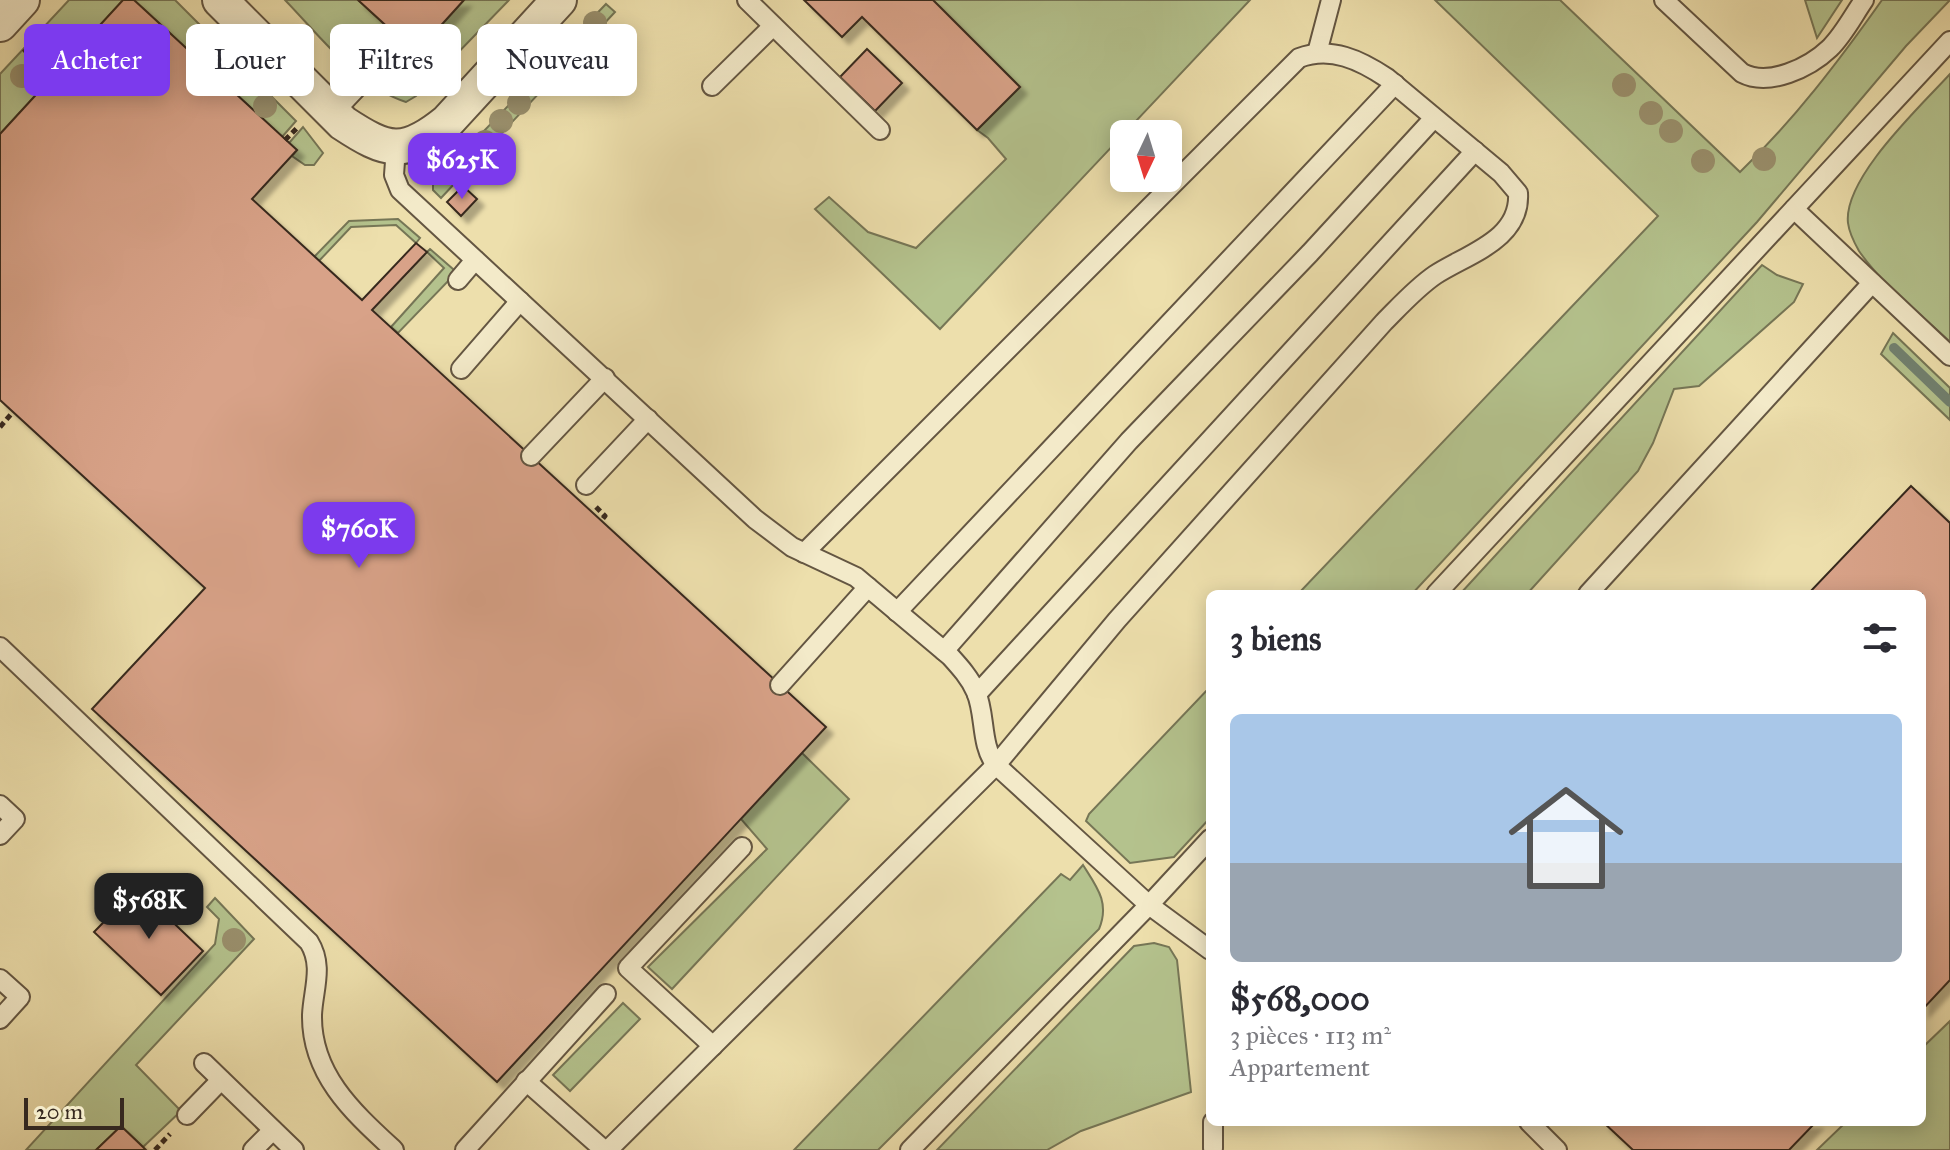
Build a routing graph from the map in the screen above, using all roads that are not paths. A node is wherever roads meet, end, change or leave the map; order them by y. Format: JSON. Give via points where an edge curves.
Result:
{"nodes":[{"id":1,"x":22,"y":0,"type":"edge"},
{"id":2,"x":220,"y":0,"type":"edge"},
{"id":3,"x":559,"y":0,"type":"edge"},
{"id":4,"x":747,"y":0,"type":"edge"},
{"id":5,"x":1331,"y":0,"type":"edge"},
{"id":6,"x":1664,"y":0,"type":"edge"},
{"id":7,"x":1864,"y":0,"type":"edge"},
{"id":8,"x":0,"y":24,"type":"edge"},
{"id":9,"x":773,"y":26,"type":"junction"},
{"id":10,"x":1950,"y":41,"type":"edge"},
{"id":11,"x":1317,"y":53,"type":"junction"},
{"id":12,"x":1395,"y":84,"type":"junction"},
{"id":13,"x":712,"y":86,"type":"dead end"},
{"id":14,"x":349,"y":96,"type":"edge"},
{"id":15,"x":333,"y":113,"type":"junction"},
{"id":16,"x":1434,"y":118,"type":"junction"},
{"id":17,"x":880,"y":130,"type":"dead end"},
{"id":18,"x":396,"y":148,"type":"junction"},
{"id":19,"x":1475,"y":151,"type":"junction"},
{"id":20,"x":1794,"y":209,"type":"junction"},
{"id":21,"x":475,"y":260,"type":"junction"},
{"id":22,"x":458,"y":280,"type":"dead end"},
{"id":23,"x":1872,"y":283,"type":"junction"},
{"id":24,"x":520,"y":301,"type":"junction"},
{"id":25,"x":1950,"y":356,"type":"edge"},
{"id":26,"x":461,"y":369,"type":"dead end"},
{"id":27,"x":605,"y":378,"type":"junction"},
{"id":28,"x":648,"y":419,"type":"junction"},
{"id":29,"x":531,"y":456,"type":"dead end"},
{"id":30,"x":586,"y":485,"type":"dead end"},
{"id":31,"x":804,"y":553,"type":"junction"},
{"id":32,"x":868,"y":587,"type":"junction"},
{"id":33,"x":1440,"y":590,"type":"edge"},
{"id":34,"x":1592,"y":590,"type":"edge"},
{"id":35,"x":897,"y":612,"type":"junction"},
{"id":36,"x":0,"y":647,"type":"edge"},
{"id":37,"x":944,"y":651,"type":"junction"},
{"id":38,"x":780,"y":685,"type":"dead end"},
{"id":39,"x":977,"y":694,"type":"junction"},
{"id":40,"x":996,"y":765,"type":"junction"},
{"id":41,"x":0,"y":805,"type":"edge"},
{"id":42,"x":0,"y":835,"type":"edge"},
{"id":43,"x":1206,"y":843,"type":"edge"},
{"id":44,"x":742,"y":847,"type":"dead end"},
{"id":45,"x":1149,"y":905,"type":"junction"},
{"id":46,"x":1206,"y":947,"type":"edge"},
{"id":47,"x":0,"y":979,"type":"edge"},
{"id":48,"x":606,"y":994,"type":"dead end"},
{"id":49,"x":0,"y":1019,"type":"edge"},
{"id":50,"x":713,"y":1046,"type":"junction"},
{"id":51,"x":204,"y":1063,"type":"dead end"},
{"id":52,"x":221,"y":1080,"type":"junction"},
{"id":53,"x":526,"y":1081,"type":"junction"},
{"id":54,"x":187,"y":1115,"type":"dead end"},
{"id":55,"x":1213,"y":1126,"type":"edge"},
{"id":56,"x":1533,"y":1126,"type":"edge"},
{"id":57,"x":273,"y":1130,"type":"junction"},
{"id":58,"x":1213,"y":1148,"type":"edge"},
{"id":59,"x":253,"y":1150,"type":"edge"},
{"id":60,"x":294,"y":1150,"type":"edge"},
{"id":61,"x":394,"y":1150,"type":"edge"},
{"id":62,"x":465,"y":1150,"type":"edge"},
{"id":63,"x":606,"y":1150,"type":"edge"},
{"id":64,"x":910,"y":1150,"type":"edge"},
{"id":65,"x":1557,"y":1150,"type":"edge"}],
"edges":[{"from":1,"to":8,"type":"street"},
{"from":2,"to":15,"type":"street"},
{"from":3,"to":18,"type":"street","via":[[447,122],[427,138]]},
{"from":4,"to":9,"type":"lane"},
{"from":5,"to":11,"type":"lane"},
{"from":6,"to":7,"type":"lane","via":[[1742,73],[1769,78],[1829,49]]},
{"from":9,"to":13,"type":"lane"},
{"from":9,"to":17,"type":"lane"},
{"from":10,"to":20,"type":"lane"},
{"from":11,"to":12,"type":"lane","via":[[1354,59]]},
{"from":11,"to":31,"type":"lane","via":[[1299,58],[1267,89]]},
{"from":12,"to":16,"type":"lane"},
{"from":12,"to":35,"type":"lane"},
{"from":14,"to":15,"type":"lane"},
{"from":15,"to":18,"type":"street","via":[[363,136]]},
{"from":16,"to":19,"type":"lane"},
{"from":16,"to":37,"type":"lane","via":[[1129,441]]},
{"from":18,"to":21,"type":"lane","via":[[394,175],[400,190]]},
{"from":19,"to":39,"type":"lane"},
{"from":19,"to":40,"type":"lane","via":[[1518,193],[1517,214],[1510,225],[1479,251],[1420,286],[1384,322],[1117,620]]},
{"from":20,"to":23,"type":"lane"},
{"from":20,"to":33,"type":"lane"},
{"from":21,"to":22,"type":"lane"},
{"from":21,"to":24,"type":"lane"},
{"from":23,"to":25,"type":"lane"},
{"from":23,"to":34,"type":"lane"},
{"from":24,"to":26,"type":"lane"},
{"from":24,"to":27,"type":"lane"},
{"from":27,"to":28,"type":"lane"},
{"from":27,"to":29,"type":"lane"},
{"from":28,"to":30,"type":"lane"},
{"from":28,"to":31,"type":"lane","via":[[755,519]]},
{"from":31,"to":32,"type":"lane","via":[[849,572]]},
{"from":32,"to":35,"type":"lane"},
{"from":32,"to":38,"type":"lane"},
{"from":35,"to":37,"type":"lane"},
{"from":36,"to":61,"type":"lane","via":[[309,942],[318,965],[312,1016],[317,1053],[339,1095]]},
{"from":37,"to":39,"type":"lane"},
{"from":39,"to":40,"type":"lane"},
{"from":40,"to":45,"type":"lane"},
{"from":40,"to":50,"type":"lane"},
{"from":41,"to":42,"type":"lane","via":[[15,819]]},
{"from":43,"to":45,"type":"lane"},
{"from":44,"to":50,"type":"lane","via":[[628,968]]},
{"from":45,"to":46,"type":"lane"},
{"from":45,"to":64,"type":"lane"},
{"from":47,"to":49,"type":"lane","via":[[20,997]]},
{"from":48,"to":53,"type":"lane"},
{"from":50,"to":63,"type":"lane"},
{"from":51,"to":52,"type":"lane"},
{"from":52,"to":54,"type":"lane"},
{"from":52,"to":57,"type":"lane"},
{"from":53,"to":62,"type":"lane"},
{"from":53,"to":63,"type":"lane"},
{"from":55,"to":58,"type":"lane"},
{"from":56,"to":65,"type":"lane"},
{"from":57,"to":59,"type":"lane"},
{"from":57,"to":60,"type":"lane"}]}
